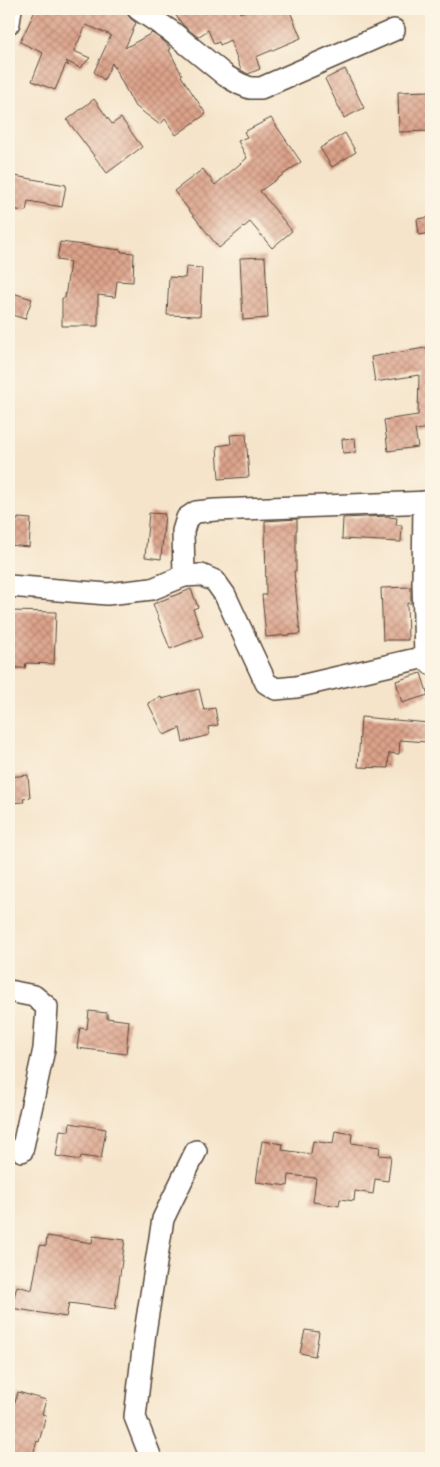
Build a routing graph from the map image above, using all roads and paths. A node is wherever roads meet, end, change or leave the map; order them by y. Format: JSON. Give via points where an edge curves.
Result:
{"nodes":[{"id":1,"x":11,"y":9,"type":"edge"},
{"id":2,"x":138,"y":9,"type":"edge"},
{"id":3,"x":9,"y":23,"type":"edge"},
{"id":4,"x":394,"y":30,"type":"dead end"},
{"id":5,"x":428,"y":502,"type":"edge"},
{"id":6,"x":184,"y":576,"type":"junction"},
{"id":7,"x":9,"y":586,"type":"edge"},
{"id":8,"x":428,"y":661,"type":"edge"},
{"id":9,"x":9,"y":992,"type":"edge"},
{"id":10,"x":22,"y":1151,"type":"dead end"},
{"id":11,"x":196,"y":1151,"type":"dead end"},
{"id":12,"x":151,"y":1458,"type":"edge"}],
"edges":[{"from":1,"to":3,"type":"street"},
{"from":2,"to":4,"type":"street","via":[[226,76],[250,88],[261,88]]},
{"from":5,"to":6,"type":"street","via":[[196,512],[187,518],[183,531]]},
{"from":5,"to":8,"type":"street","via":[[422,583]]},
{"from":6,"to":7,"type":"street","via":[[152,588],[107,594]]},
{"from":6,"to":8,"type":"street","via":[[201,575],[216,581],[266,683],[276,689]]},
{"from":9,"to":10,"type":"street","via":[[34,996],[46,1007],[44,1048]]},
{"from":11,"to":12,"type":"street","via":[[163,1219],[145,1332],[135,1417]]}]}
